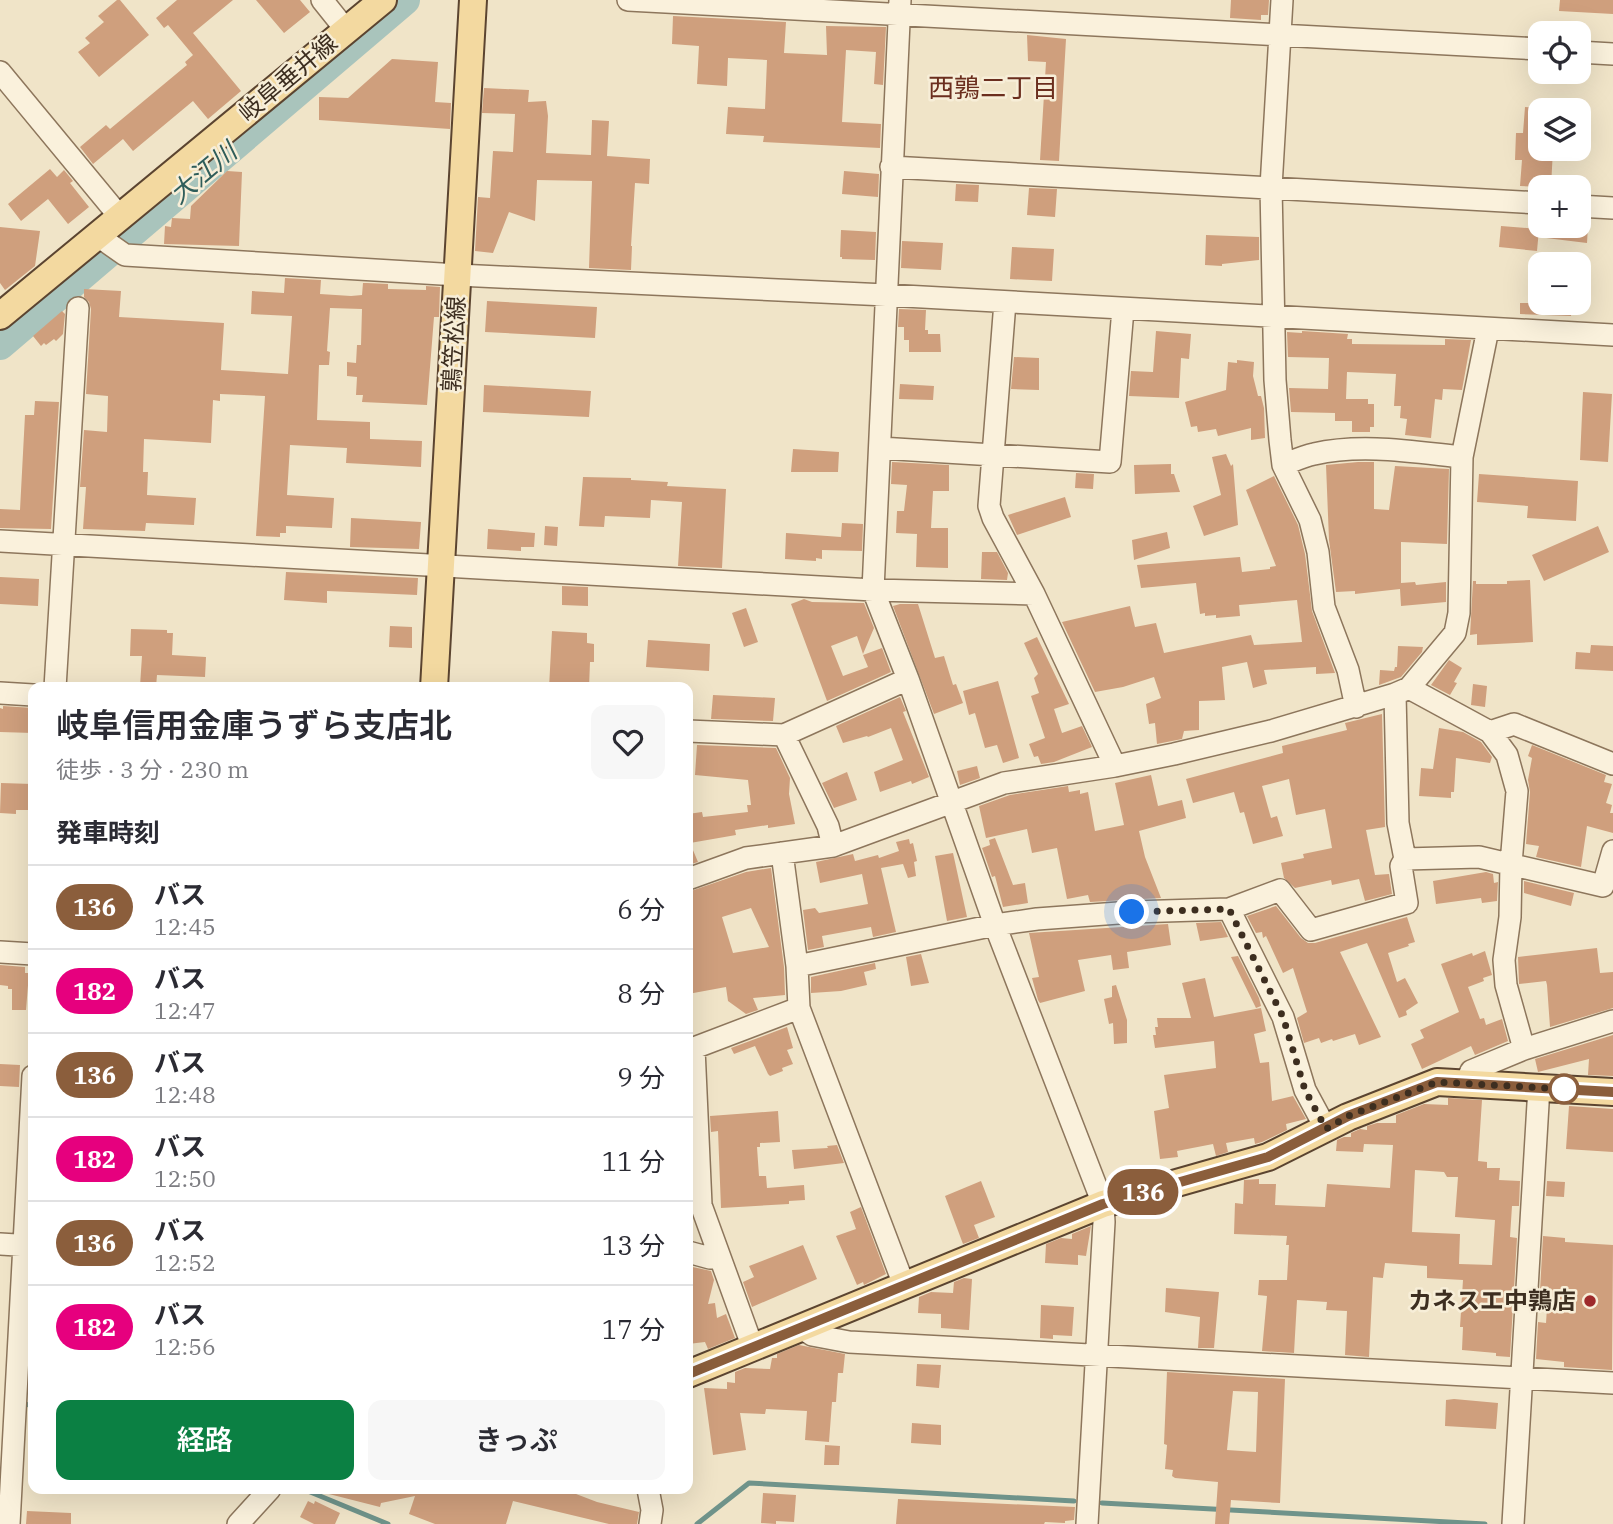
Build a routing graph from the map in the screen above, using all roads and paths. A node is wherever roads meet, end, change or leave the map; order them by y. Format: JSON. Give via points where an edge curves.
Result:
{"nodes":[{"id":1,"x":322,"y":0,"type":"edge"},
{"id":2,"x":383,"y":0,"type":"edge"},
{"id":3,"x":473,"y":0,"type":"edge"},
{"id":4,"x":628,"y":0,"type":"edge"},
{"id":5,"x":1282,"y":0,"type":"edge"},
{"id":6,"x":900,"y":7,"type":"edge"},
{"id":7,"x":346,"y":30,"type":"junction"},
{"id":8,"x":1280,"y":34,"type":"junction"},
{"id":9,"x":1528,"y":48,"type":"edge"},
{"id":10,"x":1591,"y":53,"type":"edge"},
{"id":11,"x":1613,"y":54,"type":"edge"},
{"id":12,"x":0,"y":72,"type":"edge"},
{"id":13,"x":891,"y":167,"type":"junction"},
{"id":14,"x":1271,"y":187,"type":"junction"},
{"id":15,"x":1528,"y":202,"type":"edge"},
{"id":16,"x":1591,"y":207,"type":"edge"},
{"id":17,"x":1613,"y":208,"type":"edge"},
{"id":18,"x":120,"y":217,"type":"junction"},
{"id":19,"x":110,"y":245,"type":"junction"},
{"id":20,"x":458,"y":275,"type":"junction"},
{"id":21,"x":886,"y":295,"type":"junction"},
{"id":22,"x":1005,"y":302,"type":"junction"},
{"id":23,"x":78,"y":308,"type":"dead end"},
{"id":24,"x":1123,"y":309,"type":"junction"},
{"id":25,"x":0,"y":316,"type":"edge"},
{"id":26,"x":1274,"y":316,"type":"junction"},
{"id":27,"x":1488,"y":329,"type":"junction"},
{"id":28,"x":1613,"y":335,"type":"edge"},
{"id":29,"x":880,"y":449,"type":"junction"},
{"id":30,"x":993,"y":454,"type":"junction"},
{"id":31,"x":1462,"y":457,"type":"junction"},
{"id":32,"x":1283,"y":465,"type":"junction"},
{"id":33,"x":0,"y":541,"type":"edge"},
{"id":34,"x":63,"y":544,"type":"junction"},
{"id":35,"x":442,"y":565,"type":"junction"},
{"id":36,"x":873,"y":590,"type":"junction"},
{"id":37,"x":1034,"y":594,"type":"junction"},
{"id":38,"x":908,"y":679,"type":"junction"},
{"id":39,"x":55,"y":682,"type":"edge"},
{"id":40,"x":434,"y":682,"type":"edge"},
{"id":41,"x":1402,"y":691,"type":"junction"},
{"id":42,"x":0,"y":693,"type":"edge"},
{"id":43,"x":28,"y":695,"type":"edge"},
{"id":44,"x":1356,"y":707,"type":"junction"},
{"id":45,"x":693,"y":731,"type":"edge"},
{"id":46,"x":1490,"y":732,"type":"junction"},
{"id":47,"x":784,"y":735,"type":"junction"},
{"id":48,"x":1613,"y":764,"type":"edge"},
{"id":49,"x":1115,"y":766,"type":"junction"},
{"id":50,"x":952,"y":802,"type":"junction"},
{"id":51,"x":833,"y":846,"type":"junction"},
{"id":52,"x":1613,"y":851,"type":"edge"},
{"id":53,"x":782,"y":853,"type":"junction"},
{"id":54,"x":1405,"y":859,"type":"junction"},
{"id":55,"x":1511,"y":864,"type":"junction"},
{"id":56,"x":693,"y":877,"type":"edge"},
{"id":57,"x":1229,"y":909,"type":"junction"},
{"id":58,"x":995,"y":925,"type":"junction"},
{"id":59,"x":0,"y":952,"type":"edge"},
{"id":60,"x":28,"y":954,"type":"edge"},
{"id":61,"x":797,"y":966,"type":"junction"},
{"id":62,"x":799,"y":1008,"type":"junction"},
{"id":63,"x":1613,"y":1021,"type":"edge"},
{"id":64,"x":1524,"y":1049,"type":"junction"},
{"id":65,"x":1466,"y":1083,"type":"junction"},
{"id":66,"x":1539,"y":1087,"type":"junction"},
{"id":67,"x":1613,"y":1092,"type":"edge"},
{"id":68,"x":1326,"y":1129,"type":"junction"},
{"id":69,"x":693,"y":1143,"type":"edge"},
{"id":70,"x":1103,"y":1204,"type":"junction"},
{"id":71,"x":0,"y":1244,"type":"edge"},
{"id":72,"x":28,"y":1246,"type":"edge"},
{"id":73,"x":693,"y":1253,"type":"edge"},
{"id":74,"x":28,"y":1254,"type":"edge"},
{"id":75,"x":718,"y":1257,"type":"junction"},
{"id":76,"x":904,"y":1285,"type":"junction"},
{"id":77,"x":801,"y":1328,"type":"junction"},
{"id":78,"x":753,"y":1348,"type":"junction"},
{"id":79,"x":1097,"y":1354,"type":"junction"},
{"id":80,"x":693,"y":1372,"type":"edge"},
{"id":81,"x":1522,"y":1378,"type":"junction"},
{"id":82,"x":1613,"y":1383,"type":"edge"},
{"id":83,"x":7,"y":1420,"type":"edge"},
{"id":84,"x":265,"y":1494,"type":"edge"},
{"id":85,"x":649,"y":1494,"type":"edge"},
{"id":86,"x":9,"y":1524,"type":"edge"},
{"id":87,"x":238,"y":1524,"type":"edge"},
{"id":88,"x":650,"y":1524,"type":"edge"},
{"id":89,"x":1087,"y":1524,"type":"edge"},
{"id":90,"x":1513,"y":1524,"type":"edge"}],
"edges":[{"from":1,"to":7,"type":"street"},
{"from":2,"to":7,"type":"main road","name":"岐阜垂井線"},
{"from":3,"to":20,"type":"main road","name":"鶉笠松線"},
{"from":4,"to":6,"type":"street"},
{"from":5,"to":8,"type":"street"},
{"from":6,"to":8,"type":"street"},
{"from":6,"to":13,"type":"street"},
{"from":7,"to":18,"type":"main road","name":"岐阜垂井線"},
{"from":8,"to":9,"type":"street"},
{"from":8,"to":14,"type":"street"},
{"from":10,"to":11,"type":"street"},
{"from":12,"to":18,"type":"street"},
{"from":13,"to":14,"type":"street"},
{"from":13,"to":21,"type":"street"},
{"from":14,"to":15,"type":"street"},
{"from":14,"to":26,"type":"street"},
{"from":16,"to":17,"type":"street"},
{"from":18,"to":19,"type":"main road","name":"岐阜垂井線"},
{"from":19,"to":20,"type":"street"},
{"from":19,"to":25,"type":"main road","name":"岐阜垂井線"},
{"from":20,"to":21,"type":"street"},
{"from":20,"to":35,"type":"main road","name":"鶉笠松線"},
{"from":21,"to":22,"type":"street"},
{"from":21,"to":29,"type":"street"},
{"from":22,"to":24,"type":"street"},
{"from":22,"to":30,"type":"street"},
{"from":23,"to":34,"type":"street"},
{"from":24,"to":26,"type":"street"},
{"from":24,"to":30,"type":"street","via":[[1110,462]]},
{"from":26,"to":27,"type":"street"},
{"from":26,"to":32,"type":"street"},
{"from":27,"to":28,"type":"street"},
{"from":27,"to":31,"type":"street"},
{"from":29,"to":30,"type":"street"},
{"from":29,"to":36,"type":"street"},
{"from":30,"to":37,"type":"street","via":[[989,506]]},
{"from":31,"to":32,"type":"street","via":[[1352,450],[1315,454]]},
{"from":31,"to":41,"type":"street","via":[[1455,633]]},
{"from":32,"to":44,"type":"street","via":[[1310,520],[1324,607],[1348,670]]},
{"from":33,"to":34,"type":"street"},
{"from":34,"to":35,"type":"street"},
{"from":34,"to":39,"type":"street"},
{"from":35,"to":36,"type":"street"},
{"from":35,"to":40,"type":"main road","name":"鶉笠松線"},
{"from":36,"to":37,"type":"street"},
{"from":36,"to":38,"type":"street"},
{"from":37,"to":49,"type":"street"},
{"from":38,"to":47,"type":"street"},
{"from":38,"to":50,"type":"street"},
{"from":41,"to":44,"type":"street"},
{"from":41,"to":46,"type":"street"},
{"from":41,"to":54,"type":"street","via":[[1398,823]]},
{"from":42,"to":43,"type":"street"},
{"from":44,"to":49,"type":"street"},
{"from":45,"to":47,"type":"street"},
{"from":46,"to":48,"type":"street","via":[[1514,724]]},
{"from":46,"to":55,"type":"street","via":[[1507,755],[1517,791]]},
{"from":47,"to":51,"type":"street","via":[[828,826]]},
{"from":49,"to":50,"type":"street","via":[[1004,783]]},
{"from":50,"to":51,"type":"street"},
{"from":50,"to":58,"type":"street"},
{"from":51,"to":53,"type":"street"},
{"from":52,"to":55,"type":"street","via":[[1603,886]]},
{"from":53,"to":56,"type":"street","via":[[746,858]]},
{"from":53,"to":61,"type":"street"},
{"from":54,"to":55,"type":"street","via":[[1479,857]]},
{"from":54,"to":57,"type":"street","via":[[1401,866],[1407,903],[1323,927],[1311,930],[1280,890]]},
{"from":55,"to":64,"type":"street","via":[[1504,960],[1506,985]]},
{"from":57,"to":58,"type":"street","via":[[1132,912]]},
{"from":57,"to":68,"type":"street","via":[[1283,1017],[1305,1090]]},
{"from":58,"to":61,"type":"street"},
{"from":58,"to":70,"type":"street"},
{"from":59,"to":60,"type":"street"},
{"from":61,"to":62,"type":"street"},
{"from":62,"to":69,"type":"street","via":[[694,1048]]},
{"from":62,"to":76,"type":"street"},
{"from":63,"to":64,"type":"street"},
{"from":64,"to":65,"type":"street","via":[[1471,1071]]},
{"from":65,"to":66,"type":"main road"},
{"from":65,"to":68,"type":"main road","via":[[1437,1082]]},
{"from":66,"to":67,"type":"main road"},
{"from":66,"to":81,"type":"street"},
{"from":68,"to":70,"type":"main road","via":[[1268,1157]]},
{"from":69,"to":75,"type":"street","via":[[701,1205]]},
{"from":70,"to":76,"type":"main road"},
{"from":70,"to":79,"type":"street"},
{"from":71,"to":72,"type":"street"},
{"from":73,"to":75,"type":"street"},
{"from":74,"to":83,"type":"street"},
{"from":75,"to":78,"type":"street"},
{"from":76,"to":77,"type":"main road"},
{"from":77,"to":78,"type":"main road"},
{"from":77,"to":79,"type":"street","via":[[812,1335],[849,1342]]},
{"from":78,"to":80,"type":"main road"},
{"from":79,"to":81,"type":"street"},
{"from":79,"to":89,"type":"street"},
{"from":81,"to":82,"type":"street"},
{"from":81,"to":90,"type":"street"},
{"from":83,"to":86,"type":"street"},
{"from":84,"to":87,"type":"street"},
{"from":85,"to":88,"type":"street"}]}
